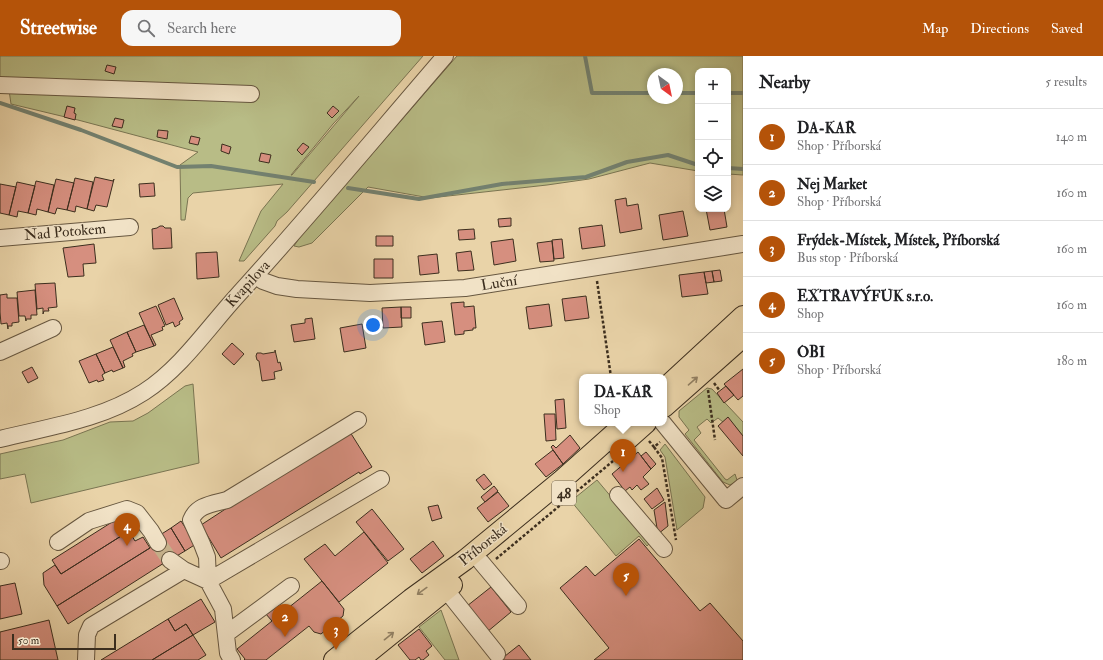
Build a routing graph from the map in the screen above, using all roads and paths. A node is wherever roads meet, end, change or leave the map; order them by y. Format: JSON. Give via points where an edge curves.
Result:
{"nodes":[{"id":1,"x":446,"y":56,"type":"edge"},
{"id":2,"x":0,"y":85,"type":"edge"},
{"id":3,"x":251,"y":94,"type":"dead end"},
{"id":4,"x":130,"y":227,"type":"dead end"},
{"id":5,"x":0,"y":238,"type":"edge"},
{"id":6,"x":743,"y":244,"type":"edge"},
{"id":7,"x":595,"y":268,"type":"junction"},
{"id":8,"x":256,"y":276,"type":"junction"},
{"id":9,"x":53,"y":328,"type":"dead end"},
{"id":10,"x":740,"y":332,"type":"edge"},
{"id":11,"x":0,"y":352,"type":"edge"},
{"id":12,"x":611,"y":374,"type":"edge"},
{"id":13,"x":667,"y":387,"type":"edge"},
{"id":14,"x":708,"y":389,"type":"dead end"},
{"id":15,"x":667,"y":404,"type":"edge"},
{"id":16,"x":358,"y":420,"type":"dead end"},
{"id":17,"x":623,"y":426,"type":"edge"},
{"id":18,"x":643,"y":426,"type":"edge"},
{"id":19,"x":665,"y":426,"type":"edge"},
{"id":20,"x":0,"y":439,"type":"edge"},
{"id":21,"x":715,"y":440,"type":"dead end"},
{"id":22,"x":654,"y":447,"type":"dead end"},
{"id":23,"x":616,"y":459,"type":"dead end"},
{"id":24,"x":381,"y":479,"type":"dead end"},
{"id":25,"x":743,"y":486,"type":"edge"},
{"id":26,"x":618,"y":495,"type":"dead end"},
{"id":27,"x":58,"y":542,"type":"dead end"},
{"id":28,"x":158,"y":543,"type":"tunnel mouth"},
{"id":29,"x":670,"y":545,"type":"joint"},
{"id":30,"x":170,"y":560,"type":"tunnel mouth"},
{"id":31,"x":483,"y":565,"type":"junction"},
{"id":32,"x":184,"y":570,"type":"junction"},
{"id":33,"x":208,"y":581,"type":"junction"},
{"id":34,"x":291,"y":586,"type":"dead end"},
{"id":35,"x":446,"y":590,"type":"junction"},
{"id":36,"x":518,"y":606,"type":"dead end"},
{"id":37,"x":226,"y":634,"type":"junction"},
{"id":38,"x":497,"y":654,"type":"dead end"},
{"id":39,"x":86,"y":660,"type":"edge"},
{"id":40,"x":232,"y":660,"type":"edge"},
{"id":41,"x":334,"y":660,"type":"edge"},
{"id":42,"x":359,"y":660,"type":"edge"}],
"edges":[{"from":1,"to":8,"type":"street","name":"Kvapilova"},
{"from":2,"to":3,"type":"street"},
{"from":4,"to":5,"type":"street","name":"Nad Potokem"},
{"from":6,"to":7,"type":"street","name":"Luční"},
{"from":7,"to":8,"type":"street","name":"Luční","via":[[465,288],[370,293],[296,289],[277,286]]},
{"from":7,"to":12,"type":"path"},
{"from":8,"to":20,"type":"street","name":"Kvapilova","via":[[177,364],[144,392],[120,405],[74,422]]},
{"from":9,"to":11,"type":"street"},
{"from":10,"to":13,"type":"main road"},
{"from":15,"to":10,"type":"main road","one_way":true},
{"from":14,"to":21,"type":"path"},
{"from":16,"to":33,"type":"street","via":[[226,500],[203,506],[194,513],[191,520],[207,557]]},
{"from":17,"to":41,"type":"main road","name":"Příborská","number":"48","one_way":true,"via":[[465,560]]},
{"from":18,"to":31,"type":"main road","name":"Příborská","number":"48"},
{"from":19,"to":25,"type":"street","via":[[726,500]]},
{"from":22,"to":29,"type":"path","via":[[662,458]]},
{"from":23,"to":31,"type":"path"},
{"from":24,"to":33,"type":"street"},
{"from":26,"to":29,"type":"street"},
{"from":27,"to":28,"type":"street","via":[[89,521],[128,509],[137,513]]},
{"from":30,"to":32,"type":"street"},
{"from":31,"to":35,"type":"main road","name":"Příborská","number":"48"},
{"from":31,"to":36,"type":"street"},
{"from":32,"to":33,"type":"street"},
{"from":32,"to":39,"type":"street","via":[[91,626],[87,635]]},
{"from":33,"to":37,"type":"street","via":[[223,609]]},
{"from":34,"to":37,"type":"street"},
{"from":35,"to":38,"type":"street"},
{"from":42,"to":35,"type":"main road","name":"Příborská","number":"48","one_way":true},
{"from":37,"to":40,"type":"street","via":[[228,653]]}]}
